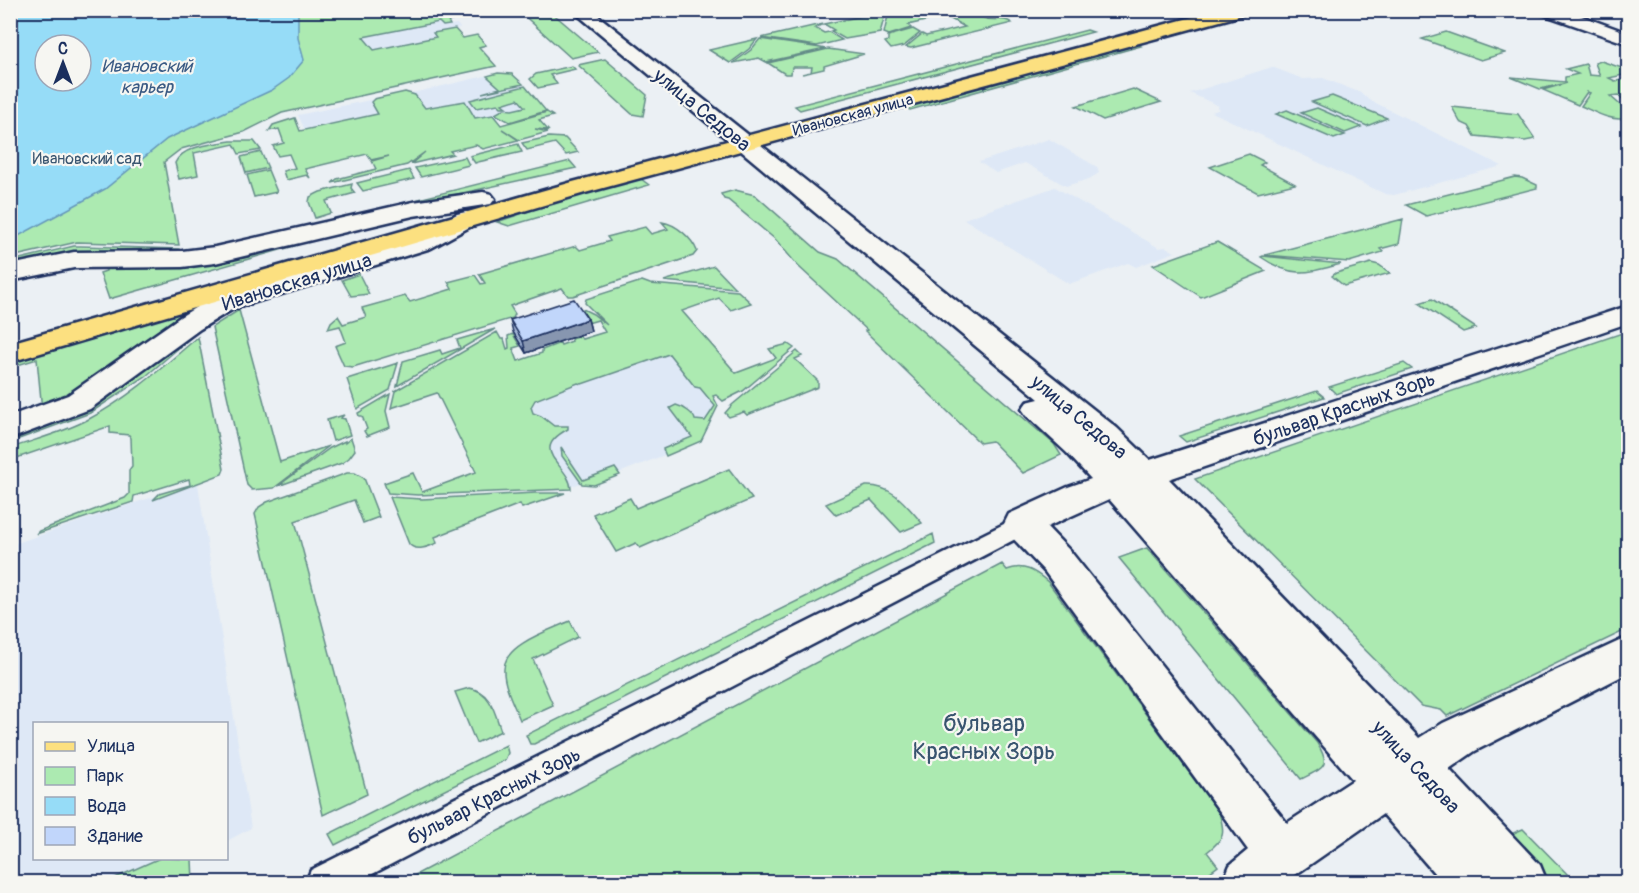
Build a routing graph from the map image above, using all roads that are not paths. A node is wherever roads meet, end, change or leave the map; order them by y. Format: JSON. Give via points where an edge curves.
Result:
{"nodes":[{"id":1,"x":563,"y":10,"type":"edge"},
{"id":2,"x":580,"y":10,"type":"edge"},
{"id":3,"x":1199,"y":10,"type":"edge"},
{"id":4,"x":1240,"y":10,"type":"edge"},
{"id":5,"x":1548,"y":10,"type":"edge"},
{"id":6,"x":1563,"y":10,"type":"edge"},
{"id":7,"x":1629,"y":33,"type":"edge"},
{"id":8,"x":1629,"y":39,"type":"edge"},
{"id":9,"x":730,"y":141,"type":"junction"},
{"id":10,"x":466,"y":219,"type":"junction"},
{"id":11,"x":337,"y":234,"type":"junction"},
{"id":12,"x":10,"y":273,"type":"edge"},
{"id":13,"x":1629,"y":314,"type":"edge"},
{"id":14,"x":10,"y":339,"type":"edge"},
{"id":15,"x":10,"y":353,"type":"edge"},
{"id":16,"x":10,"y":428,"type":"edge"},
{"id":17,"x":1130,"y":479,"type":"junction"},
{"id":18,"x":1022,"y":524,"type":"junction"},
{"id":19,"x":1629,"y":654,"type":"edge"},
{"id":20,"x":1400,"y":775,"type":"junction"},
{"id":21,"x":1264,"y":869,"type":"edge"},
{"id":22,"x":323,"y":882,"type":"edge"},
{"id":23,"x":1474,"y":882,"type":"edge"},
{"id":24,"x":1524,"y":882,"type":"edge"}],
"edges":[{"from":1,"to":9,"type":"main road","name":"улица Седова"},
{"from":2,"to":9,"type":"main road","name":"улица Седова"},
{"from":3,"to":9,"type":"main road","name":"Ивановская улица"},
{"from":4,"to":9,"type":"main road","name":"Ивановская улица"},
{"from":5,"to":8,"type":"main road"},
{"from":6,"to":7,"type":"main road"},
{"from":9,"to":10,"type":"main road","name":"Ивановская улица"},
{"from":9,"to":11,"type":"main road","name":"Ивановская улица"},
{"from":9,"to":17,"type":"main road","name":"улица Седова","via":[[1079,445]]},
{"from":10,"to":15,"type":"main road","name":"Ивановская улица"},
{"from":10,"to":16,"type":"main road","name":"Ивановская улица","via":[[422,243],[223,303],[79,402]]},
{"from":11,"to":12,"type":"main road","name":"Ивановская улица","via":[[204,257],[74,260]]},
{"from":11,"to":14,"type":"main road","name":"Ивановская улица"},
{"from":13,"to":17,"type":"main road","name":"бульвар Красных Зорь"},
{"from":17,"to":18,"type":"main road","name":"бульвар Красных Зорь","via":[[1080,496]]},
{"from":17,"to":20,"type":"main road","name":"улица Седова"},
{"from":18,"to":21,"type":"main road","via":[[1058,562]]},
{"from":18,"to":22,"type":"street","name":"бульвар Красных Зорь"},
{"from":19,"to":20,"type":"main road","via":[[1459,737]]},
{"from":20,"to":21,"type":"main road"},
{"from":20,"to":23,"type":"main road","name":"улица Седова"},
{"from":20,"to":24,"type":"main road","name":"улица Седова"}]}
